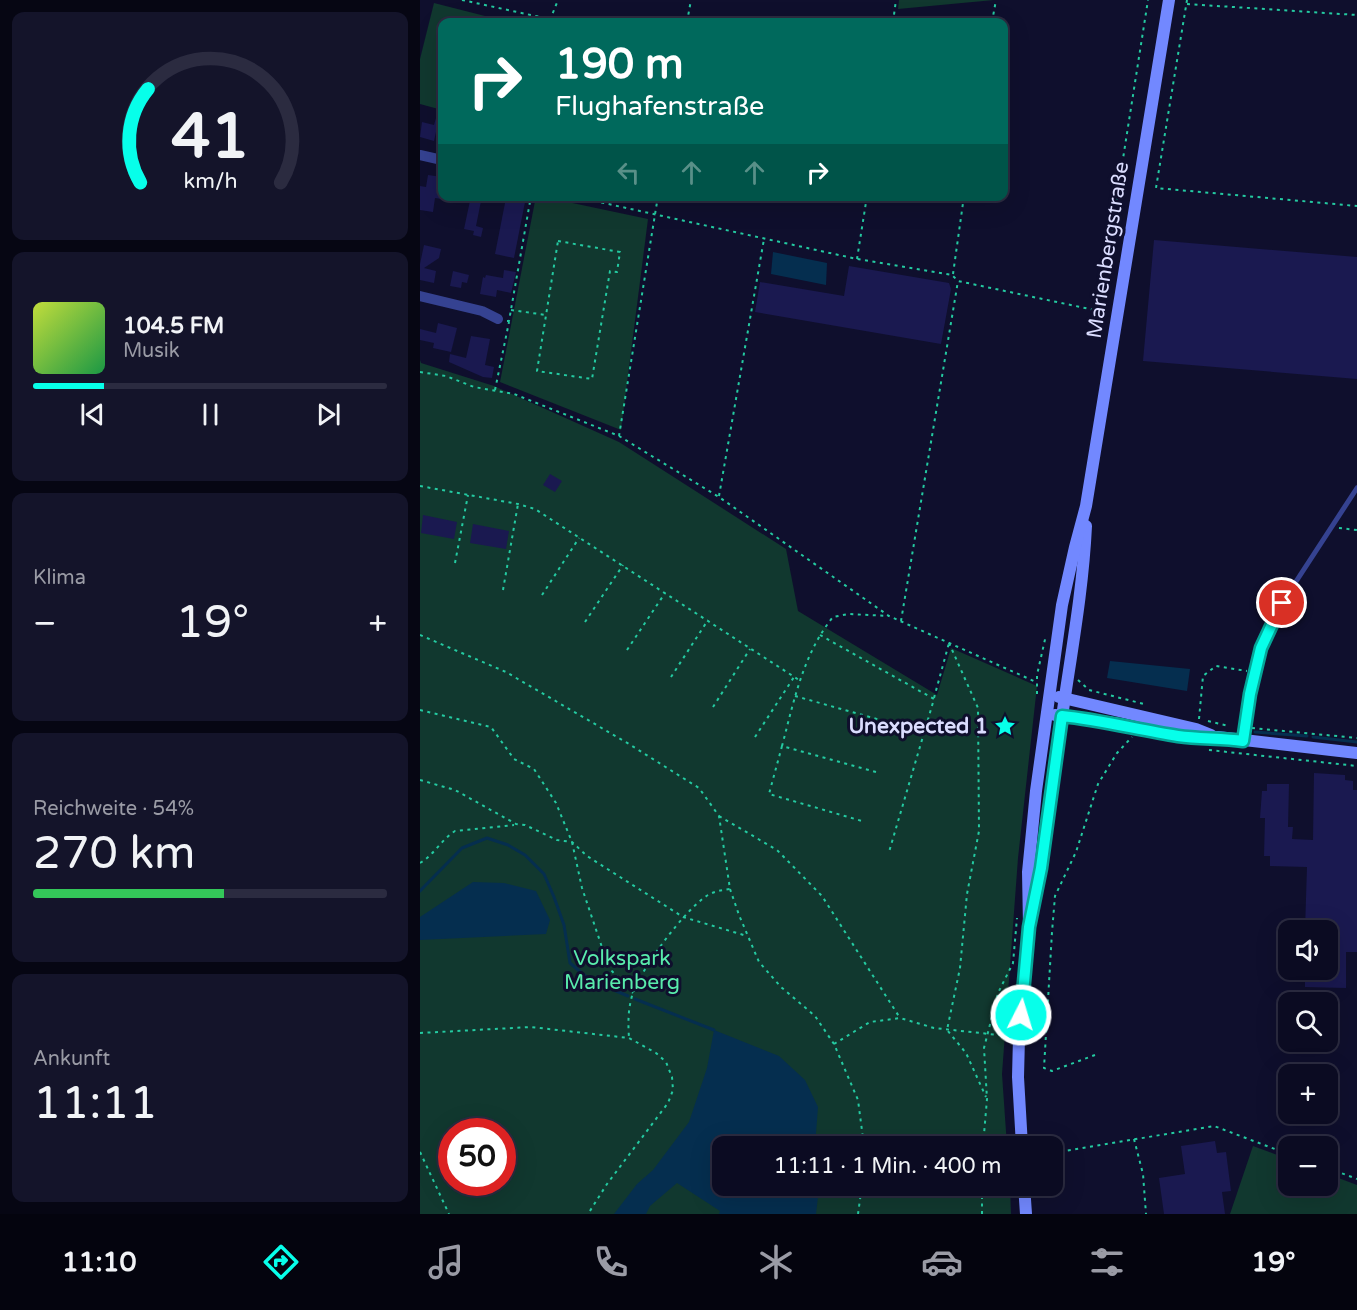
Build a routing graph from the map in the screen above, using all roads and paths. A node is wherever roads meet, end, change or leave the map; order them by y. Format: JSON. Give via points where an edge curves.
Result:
{"nodes":[{"id":1,"x":462,"y":0,"type":"edge"},
{"id":2,"x":558,"y":0,"type":"edge"},
{"id":3,"x":691,"y":0,"type":"edge"},
{"id":4,"x":896,"y":0,"type":"edge"},
{"id":5,"x":996,"y":0,"type":"edge"},
{"id":6,"x":1148,"y":0,"type":"edge"},
{"id":7,"x":1168,"y":0,"type":"edge"},
{"id":8,"x":1187,"y":2,"type":"edge"},
{"id":9,"x":1357,"y":15,"type":"edge"},
{"id":10,"x":541,"y":18,"type":"edge"},
{"id":11,"x":551,"y":18,"type":"edge"},
{"id":12,"x":688,"y":18,"type":"edge"},
{"id":13,"x":894,"y":18,"type":"edge"},
{"id":14,"x":993,"y":18,"type":"edge"},
{"id":15,"x":420,"y":155,"type":"edge"},
{"id":16,"x":438,"y":159,"type":"edge"},
{"id":17,"x":530,"y":201,"type":"edge"},
{"id":18,"x":594,"y":201,"type":"edge"},
{"id":19,"x":657,"y":201,"type":"edge"},
{"id":20,"x":866,"y":201,"type":"edge"},
{"id":21,"x":963,"y":201,"type":"edge"},
{"id":22,"x":1357,"y":206,"type":"edge"},
{"id":23,"x":655,"y":215,"type":"junction"},
{"id":24,"x":764,"y":239,"type":"junction"},
{"id":25,"x":857,"y":259,"type":"junction"},
{"id":26,"x":952,"y":275,"type":"junction"},
{"id":27,"x":958,"y":281,"type":"junction"},
{"id":28,"x":420,"y":296,"type":"edge"},
{"id":29,"x":512,"y":309,"type":"junction"},
{"id":30,"x":546,"y":315,"type":"junction"},
{"id":31,"x":504,"y":320,"type":"junction"},
{"id":32,"x":420,"y":372,"type":"edge"},
{"id":33,"x":495,"y":390,"type":"junction"},
{"id":34,"x":619,"y":436,"type":"junction"},
{"id":35,"x":420,"y":486,"type":"edge"},
{"id":36,"x":1357,"y":488,"type":"edge"},
{"id":37,"x":468,"y":495,"type":"junction"},
{"id":38,"x":719,"y":497,"type":"junction"},
{"id":39,"x":518,"y":504,"type":"junction"},
{"id":40,"x":1086,"y":506,"type":"junction"},
{"id":41,"x":1331,"y":527,"type":"junction"},
{"id":42,"x":1357,"y":530,"type":"edge"},
{"id":43,"x":580,"y":537,"type":"junction"},
{"id":44,"x":455,"y":563,"type":"dead end"},
{"id":45,"x":623,"y":565,"type":"junction"},
{"id":46,"x":503,"y":590,"type":"dead end"},
{"id":47,"x":665,"y":593,"type":"junction"},
{"id":48,"x":542,"y":595,"type":"dead end"},
{"id":49,"x":889,"y":616,"type":"junction"},
{"id":50,"x":708,"y":620,"type":"junction"},
{"id":51,"x":901,"y":621,"type":"junction"},
{"id":52,"x":585,"y":622,"type":"dead end"},
{"id":53,"x":420,"y":635,"type":"edge"},
{"id":54,"x":820,"y":635,"type":"junction"},
{"id":55,"x":949,"y":643,"type":"junction"},
{"id":56,"x":750,"y":648,"type":"junction"},
{"id":57,"x":627,"y":651,"type":"dead end"},
{"id":58,"x":1256,"y":672,"type":"junction"},
{"id":59,"x":1037,"y":675,"type":"dead end"},
{"id":60,"x":671,"y":677,"type":"dead end"},
{"id":61,"x":794,"y":677,"type":"junction"},
{"id":62,"x":799,"y":680,"type":"junction"},
{"id":63,"x":1077,"y":680,"type":"dead end"},
{"id":64,"x":1038,"y":682,"type":"junction"},
{"id":65,"x":1051,"y":685,"type":"junction"},
{"id":66,"x":795,"y":696,"type":"junction"},
{"id":67,"x":1043,"y":696,"type":"junction"},
{"id":68,"x":1065,"y":698,"type":"junction"},
{"id":69,"x":934,"y":699,"type":"junction"},
{"id":70,"x":1144,"y":704,"type":"dead end"},
{"id":71,"x":713,"y":707,"type":"dead end"},
{"id":72,"x":420,"y":710,"type":"edge"},
{"id":73,"x":1047,"y":714,"type":"junction"},
{"id":74,"x":1062,"y":716,"type":"junction"},
{"id":75,"x":891,"y":723,"type":"dead end"},
{"id":76,"x":1245,"y":727,"type":"junction"},
{"id":77,"x":1141,"y":729,"type":"junction"},
{"id":78,"x":755,"y":737,"type":"dead end"},
{"id":79,"x":1218,"y":738,"type":"junction"},
{"id":80,"x":1357,"y":738,"type":"edge"},
{"id":81,"x":1243,"y":741,"type":"junction"},
{"id":82,"x":782,"y":746,"type":"junction"},
{"id":83,"x":1357,"y":753,"type":"edge"},
{"id":84,"x":876,"y":772,"type":"dead end"},
{"id":85,"x":420,"y":780,"type":"edge"},
{"id":86,"x":719,"y":816,"type":"junction"},
{"id":87,"x":862,"y":821,"type":"dead end"},
{"id":88,"x":516,"y":824,"type":"junction"},
{"id":89,"x":572,"y":842,"type":"junction"},
{"id":90,"x":890,"y":852,"type":"dead end"},
{"id":91,"x":420,"y":863,"type":"edge"},
{"id":92,"x":730,"y":889,"type":"junction"},
{"id":93,"x":683,"y":917,"type":"junction"},
{"id":94,"x":1017,"y":918,"type":"dead end"},
{"id":95,"x":1029,"y":927,"type":"junction"},
{"id":96,"x":747,"y":936,"type":"junction"},
{"id":97,"x":633,"y":993,"type":"junction"},
{"id":98,"x":900,"y":1018,"type":"junction"},
{"id":99,"x":947,"y":1030,"type":"junction"},
{"id":100,"x":420,"y":1034,"type":"edge"},
{"id":101,"x":986,"y":1034,"type":"junction"},
{"id":102,"x":1019,"y":1037,"type":"junction"},
{"id":103,"x":629,"y":1038,"type":"junction"},
{"id":104,"x":834,"y":1044,"type":"junction"},
{"id":105,"x":1095,"y":1055,"type":"dead end"},
{"id":106,"x":987,"y":1099,"type":"junction"},
{"id":107,"x":863,"y":1136,"type":"edge"},
{"id":108,"x":984,"y":1136,"type":"edge"},
{"id":109,"x":1021,"y":1136,"type":"edge"},
{"id":110,"x":1134,"y":1139,"type":"junction"},
{"id":111,"x":1278,"y":1150,"type":"edge"},
{"id":112,"x":1063,"y":1151,"type":"edge"},
{"id":113,"x":420,"y":1152,"type":"edge"},
{"id":114,"x":1338,"y":1172,"type":"edge"},
{"id":115,"x":1357,"y":1179,"type":"edge"},
{"id":116,"x":860,"y":1196,"type":"edge"},
{"id":117,"x":982,"y":1196,"type":"edge"},
{"id":118,"x":1025,"y":1196,"type":"edge"},
{"id":119,"x":447,"y":1214,"type":"edge"},
{"id":120,"x":588,"y":1214,"type":"edge"},
{"id":121,"x":858,"y":1214,"type":"edge"},
{"id":122,"x":982,"y":1214,"type":"edge"},
{"id":123,"x":1026,"y":1214,"type":"edge"},
{"id":124,"x":1146,"y":1214,"type":"edge"}],
"edges":[{"from":1,"to":10,"type":"path"},
{"from":2,"to":11,"type":"path"},
{"from":3,"to":12,"type":"path"},
{"from":4,"to":13,"type":"path"},
{"from":5,"to":14,"type":"path"},
{"from":6,"to":27,"type":"path","via":[[1099,311]]},
{"from":7,"to":40,"type":"main road","name":"Marienbergstraße"},
{"from":8,"to":9,"type":"path"},
{"from":8,"to":22,"type":"path","via":[[1156,188]]},
{"from":15,"to":16,"type":"street"},
{"from":17,"to":29,"type":"path"},
{"from":18,"to":23,"type":"path"},
{"from":19,"to":23,"type":"path"},
{"from":20,"to":25,"type":"path"},
{"from":21,"to":26,"type":"path"},
{"from":23,"to":24,"type":"path"},
{"from":23,"to":34,"type":"path"},
{"from":24,"to":25,"type":"path"},
{"from":24,"to":38,"type":"path"},
{"from":25,"to":26,"type":"path"},
{"from":26,"to":27,"type":"path"},
{"from":27,"to":51,"type":"path"},
{"from":28,"to":31,"type":"street"},
{"from":29,"to":30,"type":"path"},
{"from":29,"to":31,"type":"path"},
{"from":30,"to":30,"type":"path","via":[[537,371],[592,379],[610,271],[617,272],[620,252],[558,241]]},
{"from":31,"to":33,"type":"path"},
{"from":32,"to":33,"type":"path"},
{"from":33,"to":34,"type":"path"},
{"from":34,"to":38,"type":"path"},
{"from":35,"to":37,"type":"path"},
{"from":36,"to":41,"type":"lane"},
{"from":37,"to":39,"type":"path"},
{"from":37,"to":44,"type":"path"},
{"from":38,"to":49,"type":"path"},
{"from":39,"to":43,"type":"path","via":[[535,509]]},
{"from":39,"to":46,"type":"path"},
{"from":40,"to":65,"type":"main road","name":"Marienbergstraße","via":[[1062,606]]},
{"from":40,"to":68,"type":"main road","name":"Marienbergstraße"},
{"from":41,"to":42,"type":"path"},
{"from":41,"to":58,"type":"lane","via":[[1282,603],[1261,648]]},
{"from":43,"to":45,"type":"path"},
{"from":43,"to":48,"type":"path"},
{"from":45,"to":47,"type":"path"},
{"from":45,"to":52,"type":"path"},
{"from":47,"to":50,"type":"path"},
{"from":47,"to":57,"type":"path"},
{"from":49,"to":51,"type":"path"},
{"from":49,"to":54,"type":"path","via":[[833,617]]},
{"from":50,"to":56,"type":"path"},
{"from":50,"to":60,"type":"path"},
{"from":51,"to":55,"type":"path"},
{"from":53,"to":86,"type":"path","via":[[506,672],[628,744],[699,788]]},
{"from":54,"to":62,"type":"path"},
{"from":54,"to":69,"type":"path"},
{"from":55,"to":64,"type":"path"},
{"from":55,"to":69,"type":"path"},
{"from":55,"to":99,"type":"path","via":[[978,708],[979,831]]},
{"from":56,"to":61,"type":"path"},
{"from":56,"to":71,"type":"path"},
{"from":58,"to":76,"type":"lane"},
{"from":58,"to":76,"type":"path","via":[[1216,666],[1203,676],[1199,718]]},
{"from":59,"to":64,"type":"path"},
{"from":61,"to":62,"type":"path"},
{"from":61,"to":78,"type":"path"},
{"from":62,"to":66,"type":"path"},
{"from":63,"to":70,"type":"path","via":[[1089,690]]},
{"from":64,"to":65,"type":"path"},
{"from":64,"to":67,"type":"path"},
{"from":65,"to":67,"type":"main road","name":"Marienbergstraße"},
{"from":66,"to":75,"type":"path"},
{"from":66,"to":82,"type":"path"},
{"from":67,"to":68,"type":"main road"},
{"from":67,"to":73,"type":"main road","name":"Marienbergstraße"},
{"from":68,"to":74,"type":"main road","name":"Marienbergstraße"},
{"from":68,"to":79,"type":"main road","via":[[1196,729]]},
{"from":69,"to":90,"type":"path"},
{"from":72,"to":89,"type":"path","via":[[491,727],[514,759],[534,769],[556,803]]},
{"from":73,"to":74,"type":"main road"},
{"from":73,"to":95,"type":"main road","name":"Marienbergstraße","via":[[1029,855]]},
{"from":74,"to":77,"type":"main road"},
{"from":74,"to":95,"type":"main road","name":"Marienbergstraße"},
{"from":76,"to":80,"type":"path"},
{"from":76,"to":81,"type":"lane"},
{"from":77,"to":79,"type":"main road"},
{"from":77,"to":105,"type":"path","via":[[1117,753],[1098,784],[1076,852],[1055,896],[1044,1068],[1052,1071]]},
{"from":79,"to":81,"type":"main road"},
{"from":81,"to":83,"type":"main road"},
{"from":82,"to":84,"type":"path"},
{"from":82,"to":87,"type":"path","via":[[769,794]]},
{"from":85,"to":88,"type":"path","via":[[455,790]]},
{"from":86,"to":92,"type":"path"},
{"from":86,"to":98,"type":"path","via":[[777,850],[822,896]]},
{"from":88,"to":89,"type":"path"},
{"from":88,"to":91,"type":"path","via":[[454,831]]},
{"from":89,"to":93,"type":"path","via":[[586,856]]},
{"from":89,"to":97,"type":"path","via":[[582,888],[609,968]]},
{"from":92,"to":93,"type":"path","via":[[706,896]]},
{"from":92,"to":96,"type":"path"},
{"from":93,"to":96,"type":"path"},
{"from":93,"to":97,"type":"path"},
{"from":94,"to":101,"type":"path","via":[[1013,963],[998,993]]},
{"from":95,"to":102,"type":"main road","name":"Marienbergstraße"},
{"from":96,"to":104,"type":"path","via":[[771,977],[814,1016]]},
{"from":97,"to":103,"type":"path","via":[[627,1020]]},
{"from":98,"to":99,"type":"path"},
{"from":98,"to":104,"type":"path","via":[[870,1022]]},
{"from":99,"to":101,"type":"path"},
{"from":99,"to":106,"type":"path","via":[[966,1053]]},
{"from":100,"to":103,"type":"path","via":[[531,1027]]},
{"from":101,"to":102,"type":"path"},
{"from":101,"to":106,"type":"path"},
{"from":102,"to":109,"type":"main road","name":"Marienbergstraße"},
{"from":103,"to":120,"type":"path","via":[[666,1062],[673,1090],[668,1103]]},
{"from":104,"to":107,"type":"path","via":[[858,1100]]},
{"from":106,"to":108,"type":"path"},
{"from":110,"to":111,"type":"path","via":[[1214,1126]]},
{"from":110,"to":112,"type":"path"},
{"from":110,"to":124,"type":"path","via":[[1143,1174]]},
{"from":113,"to":119,"type":"path"},
{"from":114,"to":115,"type":"path"},
{"from":116,"to":121,"type":"path"},
{"from":117,"to":122,"type":"path"},
{"from":118,"to":123,"type":"main road"}]}
